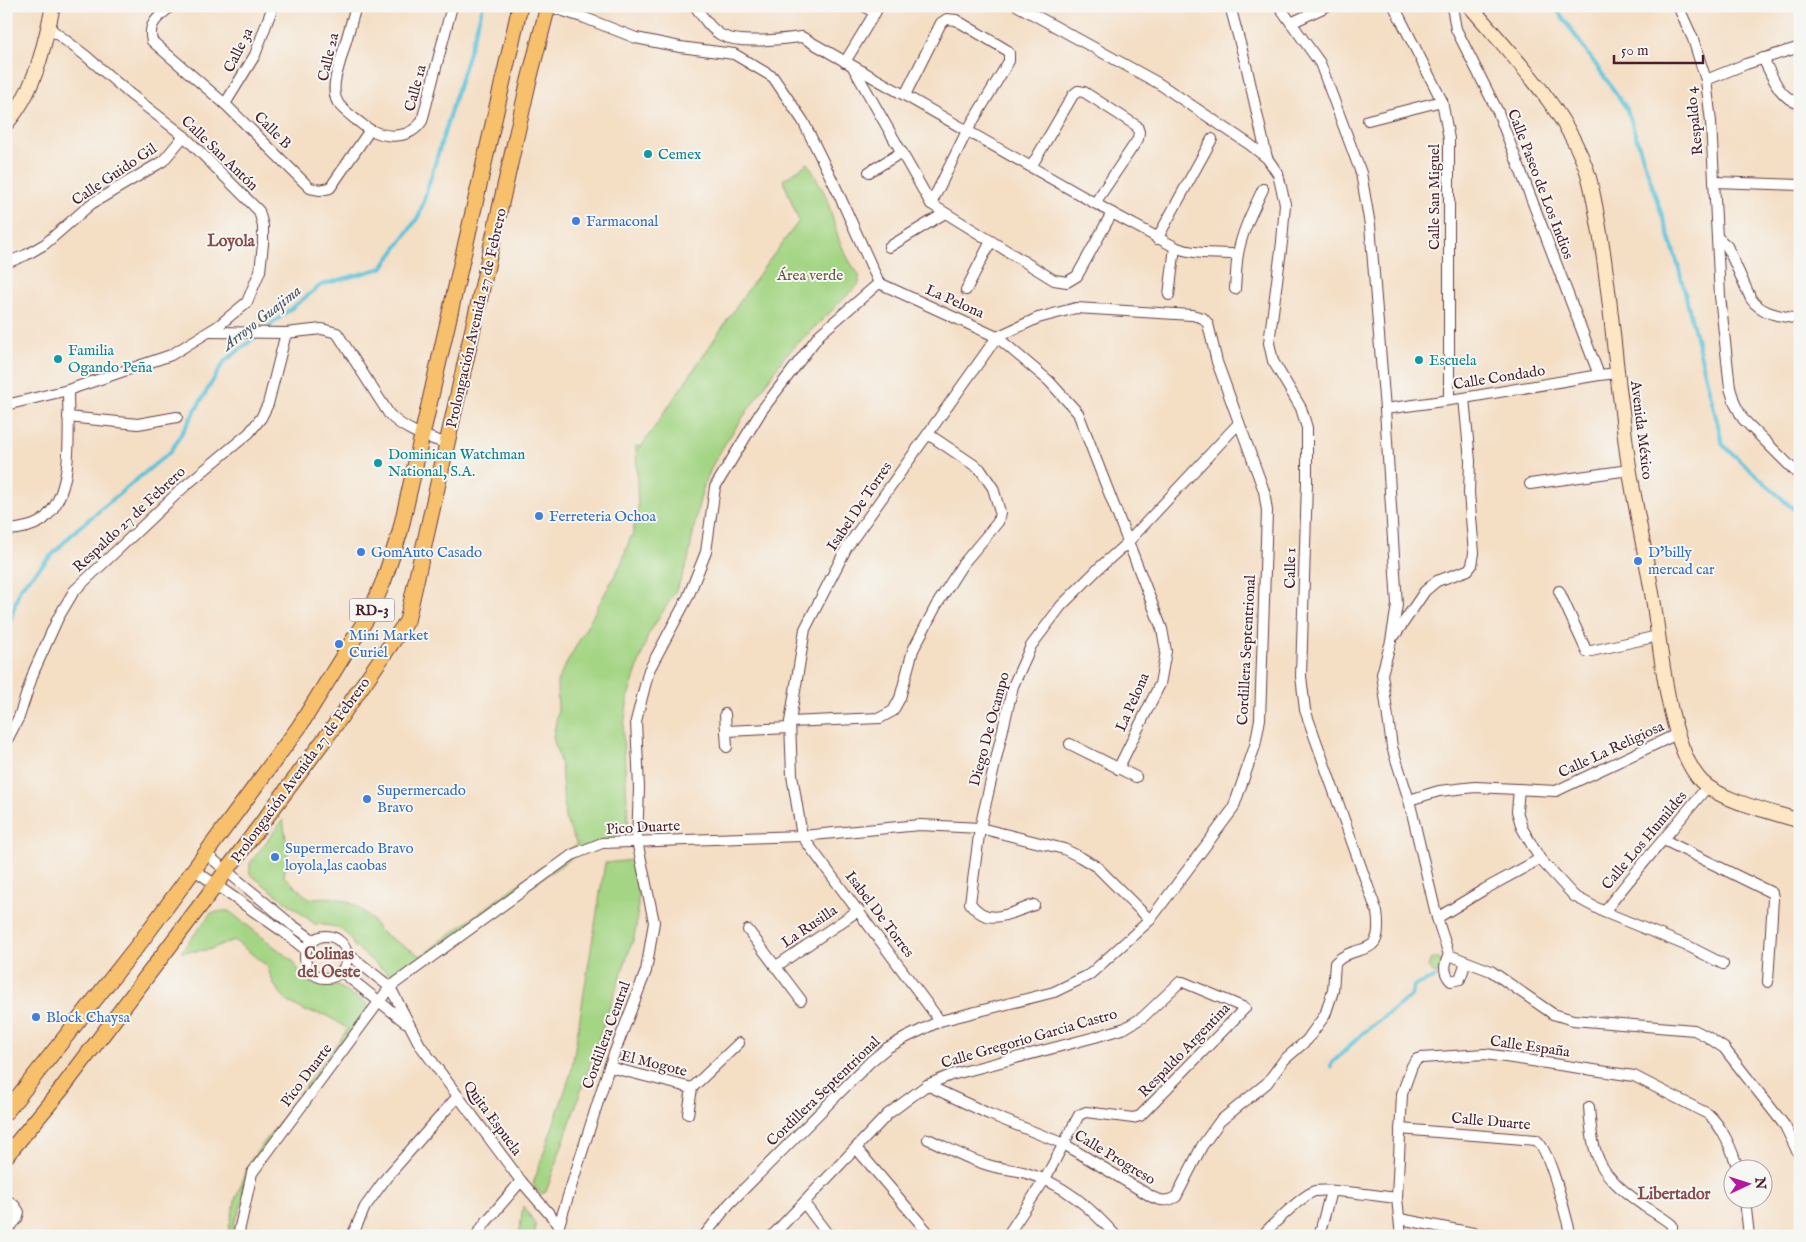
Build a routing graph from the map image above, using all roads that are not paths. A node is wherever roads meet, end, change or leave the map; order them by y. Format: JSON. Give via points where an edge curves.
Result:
{"nodes":[{"id":1,"x":53,"y":6,"type":"edge"},
{"id":2,"x":171,"y":6,"type":"edge"},
{"id":3,"x":273,"y":6,"type":"edge"},
{"id":4,"x":356,"y":6,"type":"edge"},
{"id":5,"x":452,"y":6,"type":"edge"},
{"id":6,"x":520,"y":6,"type":"edge"},
{"id":7,"x":548,"y":6,"type":"edge"},
{"id":8,"x":695,"y":6,"type":"edge"},
{"id":9,"x":864,"y":6,"type":"edge"},
{"id":10,"x":1230,"y":6,"type":"edge"},
{"id":11,"x":1279,"y":6,"type":"edge"},
{"id":12,"x":1327,"y":6,"type":"edge"},
{"id":13,"x":1394,"y":6,"type":"edge"},
{"id":14,"x":1453,"y":6,"type":"edge"},
{"id":15,"x":1470,"y":6,"type":"edge"},
{"id":16,"x":1023,"y":7,"type":"edge"},
{"id":17,"x":1682,"y":8,"type":"edge"},
{"id":18,"x":877,"y":10,"type":"edge"},
{"id":19,"x":1291,"y":22,"type":"junction"},
{"id":20,"x":48,"y":27,"type":"junction"},
{"id":21,"x":1800,"y":47,"type":"edge"},
{"id":22,"x":1762,"y":58,"type":"junction"},
{"id":23,"x":849,"y":64,"type":"junction"},
{"id":24,"x":503,"y":78,"type":"junction"},
{"id":25,"x":1706,"y":80,"type":"junction"},
{"id":26,"x":528,"y":84,"type":"junction"},
{"id":27,"x":905,"y":95,"type":"junction"},
{"id":28,"x":1442,"y":101,"type":"junction"},
{"id":29,"x":225,"y":104,"type":"junction"},
{"id":30,"x":1800,"y":104,"type":"edge"},
{"id":31,"x":1368,"y":120,"type":"dead end"},
{"id":32,"x":6,"y":124,"type":"edge"},
{"id":33,"x":370,"y":130,"type":"junction"},
{"id":34,"x":967,"y":131,"type":"junction"},
{"id":35,"x":184,"y":136,"type":"junction"},
{"id":36,"x":1212,"y":139,"type":"dead end"},
{"id":37,"x":902,"y":152,"type":"junction"},
{"id":38,"x":1267,"y":158,"type":"junction"},
{"id":39,"x":1031,"y":167,"type":"junction"},
{"id":40,"x":869,"y":172,"type":"dead end"},
{"id":41,"x":1714,"y":182,"type":"junction"},
{"id":42,"x":1800,"y":185,"type":"edge"},
{"id":43,"x":1263,"y":189,"type":"dead end"},
{"id":44,"x":1095,"y":203,"type":"junction"},
{"id":45,"x":931,"y":204,"type":"junction"},
{"id":46,"x":945,"y":213,"type":"junction"},
{"id":47,"x":1112,"y":213,"type":"junction"},
{"id":48,"x":1718,"y":238,"type":"junction"},
{"id":49,"x":1157,"y":239,"type":"junction"},
{"id":50,"x":990,"y":241,"type":"junction"},
{"id":51,"x":889,"y":247,"type":"dead end"},
{"id":52,"x":1175,"y":247,"type":"junction"},
{"id":53,"x":1238,"y":254,"type":"junction"},
{"id":54,"x":6,"y":263,"type":"edge"},
{"id":55,"x":879,"y":283,"type":"junction"},
{"id":56,"x":1235,"y":289,"type":"dead end"},
{"id":57,"x":966,"y":290,"type":"dead end"},
{"id":58,"x":1170,"y":295,"type":"dead end"},
{"id":59,"x":1800,"y":320,"type":"edge"},
{"id":60,"x":210,"y":332,"type":"junction"},
{"id":61,"x":286,"y":333,"type":"junction"},
{"id":62,"x":997,"y":336,"type":"junction"},
{"id":63,"x":1618,"y":374,"type":"junction"},
{"id":64,"x":1599,"y":375,"type":"junction"},
{"id":65,"x":68,"y":390,"type":"junction"},
{"id":66,"x":1464,"y":398,"type":"junction"},
{"id":67,"x":1449,"y":400,"type":"junction"},
{"id":68,"x":6,"y":405,"type":"edge"},
{"id":69,"x":1385,"y":409,"type":"junction"},
{"id":70,"x":68,"y":417,"type":"junction"},
{"id":71,"x":177,"y":417,"type":"dead end"},
{"id":72,"x":1239,"y":424,"type":"junction"},
{"id":73,"x":928,"y":434,"type":"junction"},
{"id":74,"x":423,"y":436,"type":"junction"},
{"id":75,"x":448,"y":444,"type":"junction"},
{"id":76,"x":1629,"y":470,"type":"junction"},
{"id":77,"x":1800,"y":476,"type":"edge"},
{"id":78,"x":1530,"y":484,"type":"dead end"},
{"id":79,"x":6,"y":530,"type":"edge"},
{"id":80,"x":1127,"y":543,"type":"junction"},
{"id":81,"x":1559,"y":592,"type":"dead end"},
{"id":82,"x":1658,"y":636,"type":"junction"},
{"id":83,"x":1391,"y":641,"type":"junction"},
{"id":84,"x":725,"y":714,"type":"dead end"},
{"id":85,"x":790,"y":725,"type":"junction"},
{"id":86,"x":726,"y":731,"type":"junction"},
{"id":87,"x":1678,"y":734,"type":"junction"},
{"id":88,"x":6,"y":742,"type":"edge"},
{"id":89,"x":1070,"y":744,"type":"dead end"},
{"id":90,"x":727,"y":747,"type":"dead end"},
{"id":91,"x":1118,"y":768,"type":"junction"},
{"id":92,"x":1136,"y":777,"type":"dead end"},
{"id":93,"x":1707,"y":787,"type":"junction"},
{"id":94,"x":1519,"y":790,"type":"junction"},
{"id":95,"x":1409,"y":800,"type":"junction"},
{"id":96,"x":1800,"y":821,"type":"edge"},
{"id":97,"x":980,"y":828,"type":"junction"},
{"id":98,"x":802,"y":836,"type":"junction"},
{"id":99,"x":1664,"y":840,"type":"junction"},
{"id":100,"x":637,"y":841,"type":"junction"},
{"id":101,"x":205,"y":853,"type":"junction"},
{"id":102,"x":1540,"y":859,"type":"junction"},
{"id":103,"x":193,"y":869,"type":"junction"},
{"id":104,"x":226,"y":870,"type":"junction"},
{"id":105,"x":215,"y":886,"type":"junction"},
{"id":106,"x":1034,"y":905,"type":"dead end"},
{"id":107,"x":859,"y":910,"type":"junction"},
{"id":108,"x":1604,"y":912,"type":"junction"},
{"id":109,"x":1437,"y":918,"type":"junction"},
{"id":110,"x":1150,"y":920,"type":"junction"},
{"id":111,"x":748,"y":930,"type":"dead end"},
{"id":112,"x":313,"y":940,"type":"junction"},
{"id":113,"x":306,"y":950,"type":"junction"},
{"id":114,"x":347,"y":953,"type":"junction"},
{"id":115,"x":1449,"y":955,"type":"junction"},
{"id":116,"x":1342,"y":956,"type":"joint"},
{"id":117,"x":1466,"y":962,"type":"junction"},
{"id":118,"x":1723,"y":964,"type":"dead end"},
{"id":119,"x":775,"y":967,"type":"junction"},
{"id":120,"x":342,"y":972,"type":"junction"},
{"id":121,"x":1768,"y":982,"type":"dead end"},
{"id":122,"x":390,"y":987,"type":"junction"},
{"id":123,"x":800,"y":1000,"type":"dead end"},
{"id":124,"x":379,"y":1002,"type":"junction"},
{"id":125,"x":1245,"y":1008,"type":"joint"},
{"id":126,"x":940,"y":1021,"type":"junction"},
{"id":127,"x":408,"y":1024,"type":"junction"},
{"id":128,"x":740,"y":1043,"type":"dead end"},
{"id":129,"x":609,"y":1067,"type":"junction"},
{"id":130,"x":927,"y":1085,"type":"junction"},
{"id":131,"x":692,"y":1088,"type":"junction"},
{"id":132,"x":458,"y":1096,"type":"junction"},
{"id":133,"x":1589,"y":1107,"type":"dead end"},
{"id":134,"x":6,"y":1112,"type":"edge"},
{"id":135,"x":688,"y":1114,"type":"dead end"},
{"id":136,"x":1400,"y":1129,"type":"junction"},
{"id":137,"x":928,"y":1139,"type":"dead end"},
{"id":138,"x":1064,"y":1144,"type":"junction"},
{"id":139,"x":856,"y":1148,"type":"junction"},
{"id":140,"x":6,"y":1156,"type":"edge"},
{"id":141,"x":1800,"y":1157,"type":"edge"},
{"id":142,"x":1734,"y":1160,"type":"edge"},
{"id":143,"x":1045,"y":1179,"type":"junction"},
{"id":144,"x":521,"y":1181,"type":"junction"},
{"id":145,"x":1331,"y":1191,"type":"junction"},
{"id":146,"x":1397,"y":1198,"type":"junction"},
{"id":147,"x":6,"y":1199,"type":"edge"},
{"id":148,"x":804,"y":1203,"type":"junction"},
{"id":149,"x":1746,"y":1210,"type":"edge"},
{"id":150,"x":1400,"y":1219,"type":"junction"},
{"id":151,"x":558,"y":1230,"type":"edge"},
{"id":152,"x":6,"y":1232,"type":"edge"},
{"id":153,"x":238,"y":1236,"type":"edge"},
{"id":154,"x":352,"y":1236,"type":"edge"},
{"id":155,"x":476,"y":1236,"type":"edge"},
{"id":156,"x":704,"y":1236,"type":"edge"},
{"id":157,"x":772,"y":1236,"type":"edge"},
{"id":158,"x":829,"y":1236,"type":"edge"},
{"id":159,"x":931,"y":1236,"type":"edge"},
{"id":160,"x":1007,"y":1236,"type":"edge"},
{"id":161,"x":1116,"y":1236,"type":"edge"},
{"id":162,"x":1262,"y":1236,"type":"edge"},
{"id":163,"x":1319,"y":1236,"type":"edge"},
{"id":164,"x":1402,"y":1236,"type":"edge"},
{"id":165,"x":1488,"y":1236,"type":"edge"},
{"id":166,"x":1571,"y":1236,"type":"edge"},
{"id":167,"x":1666,"y":1236,"type":"edge"},
{"id":168,"x":1749,"y":1236,"type":"edge"}],
"edges":[{"from":1,"to":20,"type":"street"},
{"from":2,"to":29,"type":"street","name":"Calle B","via":[[155,20],[150,32],[152,41]]},
{"from":3,"to":29,"type":"street","name":"Calle 3a","via":[[255,55]]},
{"from":4,"to":33,"type":"street","name":"Calle 2a","via":[[334,87],[337,102]]},
{"from":5,"to":33,"type":"street","name":"Calle 1a","via":[[422,121],[417,129],[393,136]]},
{"from":6,"to":24,"type":"main road","name":"Prolongación Avenida 27 de Febrero","number":"RD-3"},
{"from":7,"to":26,"type":"main road","name":"Prolongación Avenida 27 de Febrero","number":"RD-3"},
{"from":7,"to":55,"type":"street","via":[[636,38],[734,54],[773,77],[803,122]]},
{"from":8,"to":23,"type":"street","via":[[705,21],[721,35],[748,41],[802,37]]},
{"from":9,"to":18,"type":"street"},
{"from":10,"to":38,"type":"street","via":[[1248,69]]},
{"from":11,"to":19,"type":"street"},
{"from":12,"to":19,"type":"street"},
{"from":13,"to":28,"type":"street","name":"Calle San Miguel"},
{"from":14,"to":64,"type":"street","name":"Calle Paseo de Los Indios","via":[[1456,29],[1498,112]]},
{"from":15,"to":63,"type":"street","name":"Avenida México","via":[[1555,108],[1588,174],[1608,284]]},
{"from":16,"to":38,"type":"street","via":[[1158,83]]},
{"from":17,"to":25,"type":"street","name":"Respaldo 4"},
{"from":18,"to":23,"type":"street"},
{"from":19,"to":69,"type":"street","via":[[1320,62],[1361,173],[1370,225]]},
{"from":20,"to":32,"type":"street","via":[[32,84]]},
{"from":20,"to":35,"type":"street","name":"Calle San Antón"},
{"from":21,"to":22,"type":"street"},
{"from":22,"to":25,"type":"street"},
{"from":22,"to":30,"type":"street","via":[[1780,91],[1790,101]]},
{"from":23,"to":27,"type":"street"},
{"from":23,"to":37,"type":"street"},
{"from":24,"to":26,"type":"main road"},
{"from":24,"to":74,"type":"main road","name":"Prolongación Avenida 27 de Febrero","number":"RD-3"},
{"from":25,"to":41,"type":"street","name":"Respaldo 4"},
{"from":26,"to":75,"type":"main road","name":"Prolongación Avenida 27 de Febrero","number":"RD-3"},
{"from":27,"to":34,"type":"street"},
{"from":27,"to":34,"type":"street","via":[[941,24],[947,19],[956,20],[1010,53],[1009,61]]},
{"from":28,"to":31,"type":"street"},
{"from":28,"to":67,"type":"street","name":"Calle San Miguel","via":[[1449,139]]},
{"from":29,"to":33,"type":"street","name":"Calle B","via":[[315,190],[330,188]]},
{"from":34,"to":39,"type":"street"},
{"from":34,"to":45,"type":"street"},
{"from":35,"to":54,"type":"street","name":"Calle Guido Gil","via":[[163,161],[91,204],[44,244]]},
{"from":35,"to":60,"type":"street","name":"Calle San Antón","via":[[258,212],[263,226],[260,272],[248,302]]},
{"from":36,"to":49,"type":"street"},
{"from":37,"to":40,"type":"street"},
{"from":37,"to":45,"type":"street"},
{"from":38,"to":116,"type":"street","name":"Calle 1","via":[[1278,174],[1284,204],[1269,343],[1273,361],[1300,408],[1307,428],[1302,676],[1305,710],[1377,912],[1379,928],[1376,940],[1367,949]]},
{"from":39,"to":44,"type":"street"},
{"from":39,"to":44,"type":"street","via":[[1073,95],[1078,91],[1084,92],[1137,126],[1139,132],[1138,139]]},
{"from":41,"to":42,"type":"street"},
{"from":41,"to":48,"type":"street","name":"Respaldo 4"},
{"from":43,"to":53,"type":"street","via":[[1246,225]]},
{"from":44,"to":47,"type":"street"},
{"from":45,"to":46,"type":"street"},
{"from":46,"to":50,"type":"street"},
{"from":46,"to":51,"type":"street"},
{"from":47,"to":49,"type":"street"},
{"from":47,"to":50,"type":"street","via":[[1077,276],[1067,282],[1054,280]]},
{"from":48,"to":59,"type":"street","via":[[1727,246],[1756,306],[1772,314]]},
{"from":48,"to":77,"type":"street","name":"Respaldo 4","via":[[1720,296],[1730,388],[1735,404],[1743,419]]},
{"from":49,"to":52,"type":"street"},
{"from":50,"to":57,"type":"street"},
{"from":52,"to":53,"type":"street","via":[[1184,251]]},
{"from":52,"to":58,"type":"street"},
{"from":53,"to":56,"type":"street"},
{"from":55,"to":62,"type":"street","name":"La Pelona"},
{"from":55,"to":100,"type":"street","name":"Cordillera Central","via":[[820,334],[762,410],[715,487],[706,552],[688,597],[649,670],[636,721]]},
{"from":60,"to":61,"type":"street"},
{"from":60,"to":65,"type":"street","name":"Calle San Antón","via":[[171,356]]},
{"from":61,"to":74,"type":"street","via":[[322,329],[337,333],[389,414]]},
{"from":61,"to":88,"type":"street","name":"Respaldo 27 de Febrero","via":[[268,404],[249,433],[191,481],[74,591],[34,671],[19,717]]},
{"from":62,"to":72,"type":"street","via":[[1038,318],[1076,308],[1203,318],[1208,324],[1217,362]]},
{"from":62,"to":73,"type":"street","name":"Isabel De Torres"},
{"from":62,"to":80,"type":"street","name":"La Pelona","via":[[1050,381],[1078,414]]},
{"from":63,"to":64,"type":"street","name":"Calle Condado"},
{"from":63,"to":76,"type":"street","name":"Avenida México"},
{"from":64,"to":66,"type":"street","name":"Calle Condado"},
{"from":65,"to":68,"type":"street","name":"Calle San Antón"},
{"from":65,"to":70,"type":"street"},
{"from":66,"to":67,"type":"street","name":"Calle Condado"},
{"from":66,"to":83,"type":"street","via":[[1470,461],[1468,493],[1474,553],[1472,565],[1468,570],[1437,580],[1425,591]]},
{"from":67,"to":69,"type":"street","name":"Calle Condado"},
{"from":69,"to":83,"type":"street","via":[[1397,605]]},
{"from":70,"to":71,"type":"street","via":[[138,424]]},
{"from":70,"to":79,"type":"street","via":[[68,456],[58,500],[46,518],[33,525]]},
{"from":72,"to":80,"type":"street","name":"Diego De Ocampo"},
{"from":72,"to":110,"type":"street","name":"Cordillera Septentrional","via":[[1264,491],[1267,511],[1260,719],[1255,746],[1233,808]]},
{"from":73,"to":85,"type":"street","name":"Isabel De Torres","via":[[847,547],[806,629]]},
{"from":73,"to":85,"type":"street","via":[[980,468],[993,488],[1000,512],[998,522],[962,565],[936,606],[913,650],[900,698],[893,711],[880,718]]},
{"from":74,"to":75,"type":"street"},
{"from":74,"to":101,"type":"main road","name":"Prolongación Avenida 27 de Febrero","number":"RD-3","via":[[400,532],[370,612],[299,727]]},
{"from":75,"to":104,"type":"main road","name":"Prolongación Avenida 27 de Febrero","number":"RD-3","via":[[407,621],[333,728]]},
{"from":76,"to":78,"type":"street"},
{"from":76,"to":82,"type":"street","name":"Avenida México"},
{"from":80,"to":91,"type":"street","name":"La Pelona","via":[[1162,628],[1166,651],[1160,684]]},
{"from":80,"to":97,"type":"street","name":"Diego De Ocampo","via":[[1060,606],[1031,646],[1013,686]]},
{"from":81,"to":82,"type":"street","via":[[1587,652]]},
{"from":82,"to":87,"type":"street","name":"Avenida México"},
{"from":83,"to":95,"type":"street","via":[[1382,674],[1392,747]]},
{"from":84,"to":86,"type":"street"},
{"from":85,"to":86,"type":"street"},
{"from":85,"to":98,"type":"street","name":"Isabel De Torres","via":[[792,774]]},
{"from":86,"to":90,"type":"street"},
{"from":87,"to":93,"type":"street","name":"Avenida México","via":[[1686,757]]},
{"from":87,"to":94,"type":"street","name":"Calle La Religiosa","via":[[1556,791]]},
{"from":89,"to":91,"type":"street"},
{"from":91,"to":92,"type":"street"},
{"from":93,"to":96,"type":"street","name":"Avenida México","via":[[1745,804]]},
{"from":93,"to":99,"type":"street","name":"Calle Los Humildes"},
{"from":94,"to":95,"type":"street","name":"Calle La Religiosa","via":[[1475,787],[1439,791]]},
{"from":94,"to":102,"type":"street","via":[[1517,812],[1522,828]]},
{"from":95,"to":109,"type":"street"},
{"from":97,"to":98,"type":"street","name":"Pico Duarte","via":[[920,825]]},
{"from":97,"to":106,"type":"street","name":"Diego De Ocampo","via":[[970,893],[970,903],[976,912],[986,917],[998,917]]},
{"from":97,"to":110,"type":"street","name":"Pico Duarte","via":[[1064,849],[1080,857],[1097,867]]},
{"from":98,"to":100,"type":"street","name":"Pico Duarte"},
{"from":98,"to":107,"type":"street","name":"Isabel De Torres"},
{"from":99,"to":108,"type":"street","name":"Calle Los Humildes"},
{"from":99,"to":121,"type":"street","via":[[1772,893]]},
{"from":100,"to":122,"type":"street","name":"Pico Duarte","via":[[602,843],[572,855]]},
{"from":100,"to":129,"type":"street","name":"Cordillera Central","via":[[654,922],[646,971]]},
{"from":101,"to":103,"type":"main road","name":"Prolongación Avenida 27 de Febrero","number":"RD-3"},
{"from":101,"to":104,"type":"street"},
{"from":102,"to":108,"type":"street","via":[[1574,896]]},
{"from":102,"to":109,"type":"street"},
{"from":103,"to":105,"type":"street"},
{"from":103,"to":134,"type":"main road","name":"Prolongación Avenida 27 de Febrero","number":"RD-3","via":[[107,986]]},
{"from":104,"to":105,"type":"main road","name":"Prolongación Avenida 27 de Febrero","number":"RD-3"},
{"from":104,"to":112,"type":"street"},
{"from":105,"to":113,"type":"street"},
{"from":105,"to":140,"type":"main road","name":"Prolongación Avenida 27 de Febrero","number":"RD-3","via":[[60,1091]]},
{"from":107,"to":119,"type":"street","name":"La Rusilla"},
{"from":107,"to":126,"type":"street","name":"Isabel De Torres"},
{"from":108,"to":118,"type":"street"},
{"from":109,"to":115,"type":"street"},
{"from":110,"to":126,"type":"street","name":"Cordillera Septentrional","via":[[1089,975],[1054,992]]},
{"from":111,"to":119,"type":"street","name":"La Rusilla"},
{"from":112,"to":113,"type":"street"},
{"from":112,"to":114,"type":"street","via":[[319,936],[334,937]]},
{"from":113,"to":120,"type":"street","via":[[305,963],[317,977],[330,978]]},
{"from":114,"to":120,"type":"street"},
{"from":114,"to":122,"type":"street"},
{"from":115,"to":117,"type":"street"},
{"from":115,"to":117,"type":"street","via":[[1444,968],[1451,981],[1460,979]]},
{"from":116,"to":138,"type":"street","name":"Calle Progreso","via":[[1335,963],[1333,991],[1325,1015],[1267,1083],[1220,1121],[1202,1146],[1176,1197],[1162,1201],[1152,1197]]},
{"from":117,"to":141,"type":"street","via":[[1491,971],[1553,1014],[1573,1020],[1694,1030],[1706,1036],[1724,1048],[1785,1126]]},
{"from":119,"to":123,"type":"street","name":"La Rusilla"},
{"from":120,"to":124,"type":"street"},
{"from":122,"to":124,"type":"street","name":"Pico Duarte"},
{"from":122,"to":127,"type":"street"},
{"from":124,"to":127,"type":"street"},
{"from":124,"to":153,"type":"street","name":"Pico Duarte","via":[[252,1173]]},
{"from":125,"to":130,"type":"street","name":"Calle Gregorio Garcia Castro","via":[[1180,982],[1143,1017],[1125,1028],[951,1075]]},
{"from":125,"to":138,"type":"street","name":"Respaldo Argentina","via":[[1140,1116],[1082,1113]]},
{"from":126,"to":156,"type":"street","name":"Cordillera Septentrional","via":[[887,1048],[871,1061],[729,1204]]},
{"from":127,"to":132,"type":"street","name":"Quita Espuela"},
{"from":128,"to":131,"type":"street","name":"El Mogote"},
{"from":129,"to":131,"type":"street","name":"El Mogote"},
{"from":129,"to":151,"type":"street","name":"Cordillera Central"},
{"from":130,"to":138,"type":"street","name":"Calle Progreso"},
{"from":130,"to":139,"type":"street","name":"Calle Gregorio Garcia Castro","via":[[888,1114]]},
{"from":131,"to":135,"type":"street","name":"El Mogote"},
{"from":132,"to":144,"type":"street","name":"Quita Espuela"},
{"from":132,"to":154,"type":"street","via":[[386,1178],[365,1207]]},
{"from":133,"to":167,"type":"street","via":[[1591,1136],[1606,1175],[1672,1225],[1672,1231]]},
{"from":136,"to":142,"type":"street","name":"Calle España","via":[[1402,1094],[1417,1059],[1485,1054],[1634,1076],[1713,1118]]},
{"from":136,"to":146,"type":"street","name":"Calle España"},
{"from":136,"to":166,"type":"street","name":"Calle Duarte","via":[[1536,1140],[1542,1146],[1558,1187]]},
{"from":137,"to":143,"type":"street","via":[[989,1166]]},
{"from":138,"to":143,"type":"street","name":"Respaldo Argentina"},
{"from":139,"to":148,"type":"street","name":"Calle Gregorio Garcia Castro"},
{"from":139,"to":159,"type":"street"},
{"from":143,"to":160,"type":"street","name":"Respaldo Argentina"},
{"from":143,"to":161,"type":"street","via":[[1073,1195]]},
{"from":144,"to":151,"type":"street","name":"Quita Espuela"},
{"from":144,"to":155,"type":"street"},
{"from":145,"to":146,"type":"street"},
{"from":145,"to":162,"type":"street","via":[[1314,1192]]},
{"from":145,"to":163,"type":"street"},
{"from":146,"to":150,"type":"street","name":"Calle España"},
{"from":147,"to":152,"type":"street","via":[[19,1212]]},
{"from":148,"to":157,"type":"street","name":"Calle Gregorio Garcia Castro"},
{"from":148,"to":158,"type":"street"},
{"from":149,"to":168,"type":"street"},
{"from":150,"to":164,"type":"street","name":"Calle España"},
{"from":150,"to":165,"type":"street"}]}
